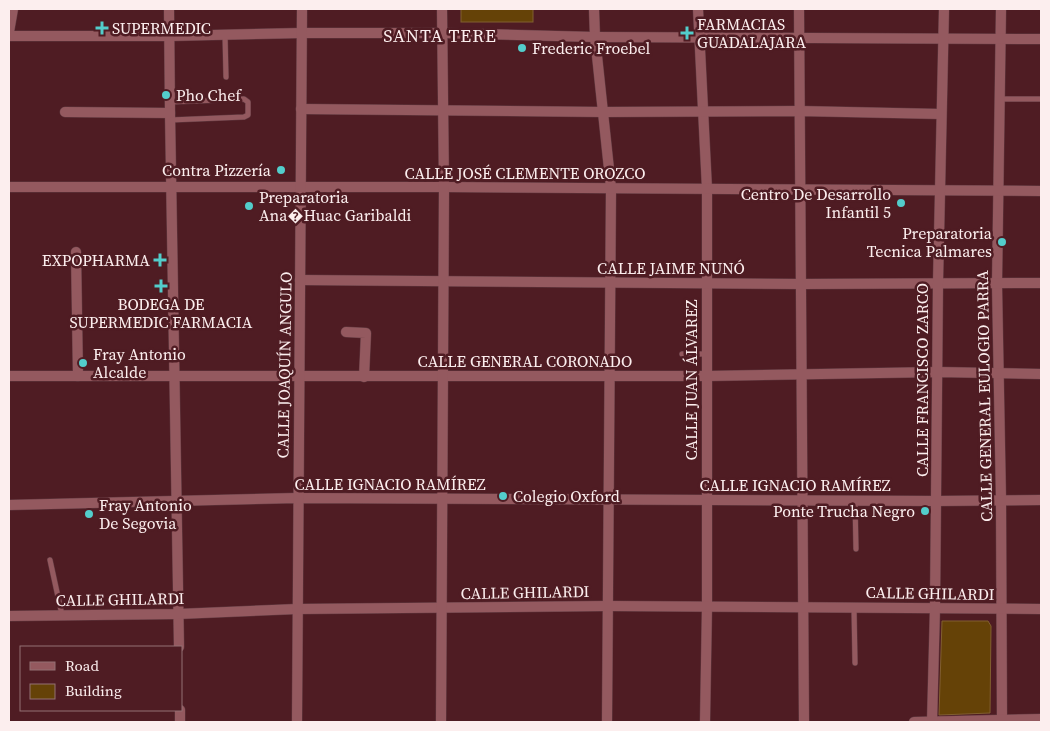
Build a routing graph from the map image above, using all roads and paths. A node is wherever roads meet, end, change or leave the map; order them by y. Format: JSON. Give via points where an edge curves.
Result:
{"nodes":[{"id":1,"x":13,"y":9,"type":"edge"},
{"id":2,"x":169,"y":9,"type":"edge"},
{"id":3,"x":302,"y":9,"type":"edge"},
{"id":4,"x":442,"y":9,"type":"edge"},
{"id":5,"x":594,"y":9,"type":"edge"},
{"id":6,"x":698,"y":9,"type":"edge"},
{"id":7,"x":800,"y":9,"type":"edge"},
{"id":8,"x":944,"y":9,"type":"edge"},
{"id":9,"x":1001,"y":9,"type":"edge"},
{"id":10,"x":9,"y":32,"type":"edge"},
{"id":11,"x":302,"y":33,"type":"junction"},
{"id":12,"x":443,"y":33,"type":"junction"},
{"id":13,"x":225,"y":34,"type":"junction"},
{"id":14,"x":9,"y":36,"type":"edge"},
{"id":15,"x":169,"y":36,"type":"junction"},
{"id":16,"x":698,"y":37,"type":"junction"},
{"id":17,"x":799,"y":37,"type":"junction"},
{"id":18,"x":595,"y":38,"type":"junction"},
{"id":19,"x":1001,"y":39,"type":"junction"},
{"id":20,"x":1041,"y":39,"type":"edge"},
{"id":21,"x":944,"y":40,"type":"junction"},
{"id":22,"x":226,"y":77,"type":"dead end"},
{"id":23,"x":1000,"y":99,"type":"junction"},
{"id":24,"x":1041,"y":99,"type":"edge"},
{"id":25,"x":301,"y":109,"type":"junction"},
{"id":26,"x":443,"y":110,"type":"junction"},
{"id":27,"x":799,"y":111,"type":"junction"},
{"id":28,"x":65,"y":112,"type":"dead end"},
{"id":29,"x":170,"y":112,"type":"junction"},
{"id":30,"x":602,"y":112,"type":"junction"},
{"id":31,"x":704,"y":112,"type":"junction"},
{"id":32,"x":941,"y":114,"type":"junction"},
{"id":33,"x":9,"y":187,"type":"edge"},
{"id":34,"x":171,"y":187,"type":"junction"},
{"id":35,"x":301,"y":187,"type":"junction"},
{"id":36,"x":444,"y":187,"type":"junction"},
{"id":37,"x":610,"y":188,"type":"junction"},
{"id":38,"x":707,"y":189,"type":"junction"},
{"id":39,"x":801,"y":189,"type":"junction"},
{"id":40,"x":940,"y":191,"type":"junction"},
{"id":41,"x":998,"y":191,"type":"junction"},
{"id":42,"x":1041,"y":191,"type":"edge"},
{"id":43,"x":76,"y":252,"type":"dead end"},
{"id":44,"x":300,"y":280,"type":"junction"},
{"id":45,"x":443,"y":282,"type":"junction"},
{"id":46,"x":610,"y":283,"type":"junction"},
{"id":47,"x":707,"y":283,"type":"junction"},
{"id":48,"x":938,"y":283,"type":"junction"},
{"id":49,"x":1041,"y":283,"type":"edge"},
{"id":50,"x":802,"y":284,"type":"junction"},
{"id":51,"x":997,"y":284,"type":"junction"},
{"id":52,"x":346,"y":332,"type":"dead end"},
{"id":53,"x":682,"y":354,"type":"dead end"},
{"id":54,"x":707,"y":354,"type":"junction"},
{"id":55,"x":938,"y":372,"type":"junction"},
{"id":56,"x":998,"y":374,"type":"junction"},
{"id":57,"x":1041,"y":374,"type":"edge"},
{"id":58,"x":9,"y":376,"type":"edge"},
{"id":59,"x":78,"y":376,"type":"junction"},
{"id":60,"x":174,"y":376,"type":"junction"},
{"id":61,"x":298,"y":376,"type":"junction"},
{"id":62,"x":364,"y":376,"type":"junction"},
{"id":63,"x":442,"y":376,"type":"junction"},
{"id":64,"x":609,"y":376,"type":"junction"},
{"id":65,"x":707,"y":376,"type":"junction"},
{"id":66,"x":802,"y":376,"type":"junction"},
{"id":67,"x":297,"y":498,"type":"junction"},
{"id":68,"x":442,"y":499,"type":"junction"},
{"id":69,"x":608,"y":499,"type":"junction"},
{"id":70,"x":706,"y":500,"type":"junction"},
{"id":71,"x":803,"y":500,"type":"junction"},
{"id":72,"x":1001,"y":500,"type":"junction"},
{"id":73,"x":1041,"y":500,"type":"edge"},
{"id":74,"x":855,"y":501,"type":"junction"},
{"id":75,"x":936,"y":501,"type":"junction"},
{"id":76,"x":177,"y":502,"type":"junction"},
{"id":77,"x":9,"y":505,"type":"edge"},
{"id":78,"x":856,"y":548,"type":"dead end"},
{"id":79,"x":50,"y":560,"type":"dead end"},
{"id":80,"x":608,"y":606,"type":"junction"},
{"id":81,"x":707,"y":606,"type":"junction"},
{"id":82,"x":804,"y":607,"type":"junction"},
{"id":83,"x":854,"y":607,"type":"junction"},
{"id":84,"x":440,"y":608,"type":"junction"},
{"id":85,"x":935,"y":608,"type":"junction"},
{"id":86,"x":297,"y":609,"type":"junction"},
{"id":87,"x":1002,"y":609,"type":"junction"},
{"id":88,"x":1041,"y":609,"type":"edge"},
{"id":89,"x":178,"y":614,"type":"junction"},
{"id":90,"x":62,"y":615,"type":"junction"},
{"id":91,"x":9,"y":616,"type":"edge"},
{"id":92,"x":179,"y":646,"type":"edge"},
{"id":93,"x":855,"y":664,"type":"dead end"},
{"id":94,"x":1041,"y":719,"type":"edge"},
{"id":95,"x":1002,"y":721,"type":"edge"},
{"id":96,"x":297,"y":722,"type":"edge"},
{"id":97,"x":440,"y":722,"type":"edge"},
{"id":98,"x":607,"y":722,"type":"edge"},
{"id":99,"x":705,"y":722,"type":"edge"},
{"id":100,"x":804,"y":722,"type":"edge"},
{"id":101,"x":914,"y":722,"type":"edge"},
{"id":102,"x":932,"y":722,"type":"edge"}],
"edges":[{"from":1,"to":10,"type":"street"},
{"from":2,"to":15,"type":"street"},
{"from":3,"to":11,"type":"street","name":"CALLE JOAQUÍN ANGULO"},
{"from":4,"to":12,"type":"street"},
{"from":5,"to":18,"type":"street"},
{"from":6,"to":16,"type":"street","name":"CALLE JUAN ÁLVAREZ"},
{"from":7,"to":17,"type":"street"},
{"from":8,"to":21,"type":"street","name":"CALLE FRANCISCO ZARCO"},
{"from":9,"to":19,"type":"street","name":"CALLE GENERAL EULOGIO PARRA"},
{"from":11,"to":12,"type":"street"},
{"from":11,"to":13,"type":"street"},
{"from":11,"to":25,"type":"street","name":"CALLE JOAQUÍN ANGULO"},
{"from":12,"to":18,"type":"street"},
{"from":12,"to":26,"type":"street"},
{"from":13,"to":15,"type":"street"},
{"from":13,"to":22,"type":"lane"},
{"from":14,"to":15,"type":"street"},
{"from":15,"to":29,"type":"street"},
{"from":16,"to":17,"type":"street"},
{"from":16,"to":18,"type":"street"},
{"from":16,"to":31,"type":"street","name":"CALLE JUAN ÁLVAREZ"},
{"from":17,"to":21,"type":"street"},
{"from":17,"to":27,"type":"street"},
{"from":18,"to":30,"type":"street"},
{"from":19,"to":20,"type":"street"},
{"from":19,"to":21,"type":"street"},
{"from":19,"to":23,"type":"street","name":"CALLE GENERAL EULOGIO PARRA"},
{"from":21,"to":32,"type":"street","name":"CALLE FRANCISCO ZARCO"},
{"from":23,"to":24,"type":"lane"},
{"from":23,"to":41,"type":"street","name":"CALLE GENERAL EULOGIO PARRA"},
{"from":25,"to":26,"type":"street"},
{"from":25,"to":35,"type":"street","name":"CALLE JOAQUÍN ANGULO"},
{"from":26,"to":30,"type":"street"},
{"from":26,"to":36,"type":"street"},
{"from":27,"to":31,"type":"street"},
{"from":27,"to":32,"type":"street"},
{"from":27,"to":39,"type":"street"},
{"from":28,"to":29,"type":"street"},
{"from":29,"to":29,"type":"lane","via":[[246,117],[248,102],[244,99]]},
{"from":29,"to":34,"type":"street"},
{"from":30,"to":31,"type":"street"},
{"from":30,"to":37,"type":"street"},
{"from":31,"to":38,"type":"street","name":"CALLE JUAN ÁLVAREZ"},
{"from":32,"to":40,"type":"street","name":"CALLE FRANCISCO ZARCO"},
{"from":33,"to":34,"type":"street","name":"CALLE JOSÉ CLEMENTE OROZCO"},
{"from":34,"to":35,"type":"street","name":"CALLE JOSÉ CLEMENTE OROZCO"},
{"from":34,"to":60,"type":"street"},
{"from":35,"to":36,"type":"street","name":"CALLE JOSÉ CLEMENTE OROZCO"},
{"from":35,"to":44,"type":"street","name":"CALLE JOAQUÍN ANGULO"},
{"from":36,"to":37,"type":"street","name":"CALLE JOSÉ CLEMENTE OROZCO"},
{"from":36,"to":45,"type":"street"},
{"from":37,"to":38,"type":"street","name":"CALLE JOSÉ CLEMENTE OROZCO"},
{"from":37,"to":46,"type":"street"},
{"from":38,"to":39,"type":"street","name":"CALLE JOSÉ CLEMENTE OROZCO"},
{"from":38,"to":47,"type":"street","name":"CALLE JUAN ÁLVAREZ"},
{"from":39,"to":40,"type":"street","name":"CALLE JOSÉ CLEMENTE OROZCO"},
{"from":39,"to":50,"type":"street"},
{"from":40,"to":41,"type":"street","name":"CALLE JOSÉ CLEMENTE OROZCO"},
{"from":40,"to":48,"type":"street","name":"CALLE FRANCISCO ZARCO"},
{"from":41,"to":42,"type":"street","name":"CALLE JOSÉ CLEMENTE OROZCO"},
{"from":41,"to":51,"type":"street","name":"CALLE GENERAL EULOGIO PARRA"},
{"from":43,"to":59,"type":"street"},
{"from":44,"to":45,"type":"street","name":"CALLE JAIME NUNÓ"},
{"from":44,"to":61,"type":"street","name":"CALLE JOAQUÍN ANGULO"},
{"from":45,"to":46,"type":"street","name":"CALLE JAIME NUNÓ"},
{"from":45,"to":63,"type":"street"},
{"from":46,"to":47,"type":"street","name":"CALLE JAIME NUNÓ"},
{"from":46,"to":64,"type":"street"},
{"from":47,"to":50,"type":"street","name":"CALLE JAIME NUNÓ"},
{"from":47,"to":54,"type":"street","name":"CALLE JUAN ÁLVAREZ"},
{"from":48,"to":50,"type":"street","name":"CALLE JAIME NUNÓ"},
{"from":48,"to":51,"type":"street","name":"CALLE JAIME NUNÓ"},
{"from":48,"to":55,"type":"street","name":"CALLE FRANCISCO ZARCO"},
{"from":49,"to":51,"type":"street","name":"CALLE JAIME NUNÓ"},
{"from":50,"to":66,"type":"street"},
{"from":51,"to":56,"type":"street","name":"CALLE GENERAL EULOGIO PARRA"},
{"from":52,"to":62,"type":"street","via":[[366,334]]},
{"from":53,"to":54,"type":"lane"},
{"from":54,"to":65,"type":"street","name":"CALLE JUAN ÁLVAREZ"},
{"from":55,"to":56,"type":"street","name":"CALLE GENERAL CORONADO"},
{"from":55,"to":66,"type":"street","name":"CALLE GENERAL CORONADO"},
{"from":55,"to":75,"type":"street","name":"CALLE FRANCISCO ZARCO"},
{"from":56,"to":57,"type":"street","name":"CALLE GENERAL CORONADO"},
{"from":56,"to":72,"type":"street","name":"CALLE GENERAL EULOGIO PARRA"},
{"from":58,"to":59,"type":"street","name":"CALLE GENERAL CORONADO"},
{"from":59,"to":60,"type":"street","name":"CALLE GENERAL CORONADO"},
{"from":60,"to":61,"type":"street","name":"CALLE GENERAL CORONADO"},
{"from":60,"to":76,"type":"street"},
{"from":61,"to":62,"type":"street","name":"CALLE GENERAL CORONADO"},
{"from":61,"to":67,"type":"street","name":"CALLE JOAQUÍN ANGULO"},
{"from":62,"to":63,"type":"street","name":"CALLE GENERAL CORONADO"},
{"from":63,"to":64,"type":"street","name":"CALLE GENERAL CORONADO"},
{"from":63,"to":68,"type":"street"},
{"from":64,"to":65,"type":"street","name":"CALLE GENERAL CORONADO"},
{"from":64,"to":69,"type":"street"},
{"from":65,"to":66,"type":"street","name":"CALLE GENERAL CORONADO"},
{"from":65,"to":70,"type":"street","name":"CALLE JUAN ÁLVAREZ"},
{"from":66,"to":71,"type":"street"},
{"from":67,"to":68,"type":"street","name":"CALLE IGNACIO RAMÍREZ"},
{"from":67,"to":76,"type":"street","name":"CALLE IGNACIO RAMÍREZ"},
{"from":67,"to":86,"type":"street","name":"CALLE JOAQUÍN ANGULO"},
{"from":68,"to":69,"type":"street","name":"CALLE IGNACIO RAMÍREZ"},
{"from":68,"to":84,"type":"street"},
{"from":69,"to":70,"type":"street","name":"CALLE IGNACIO RAMÍREZ"},
{"from":69,"to":80,"type":"street"},
{"from":70,"to":71,"type":"street","name":"CALLE IGNACIO RAMÍREZ"},
{"from":70,"to":81,"type":"street","name":"CALLE JUAN ÁLVAREZ"},
{"from":71,"to":74,"type":"street","name":"CALLE IGNACIO RAMÍREZ"},
{"from":71,"to":82,"type":"street"},
{"from":72,"to":73,"type":"street","name":"CALLE IGNACIO RAMÍREZ"},
{"from":72,"to":75,"type":"street","name":"CALLE IGNACIO RAMÍREZ"},
{"from":72,"to":87,"type":"street","name":"CALLE GENERAL EULOGIO PARRA"},
{"from":74,"to":75,"type":"street","name":"CALLE IGNACIO RAMÍREZ"},
{"from":74,"to":78,"type":"lane"},
{"from":75,"to":85,"type":"street","name":"CALLE FRANCISCO ZARCO"},
{"from":76,"to":77,"type":"street","name":"CALLE IGNACIO RAMÍREZ"},
{"from":76,"to":89,"type":"street"},
{"from":79,"to":90,"type":"lane"},
{"from":80,"to":81,"type":"street","name":"CALLE GHILARDI"},
{"from":80,"to":84,"type":"street","name":"CALLE GHILARDI"},
{"from":80,"to":98,"type":"street"},
{"from":81,"to":82,"type":"street","name":"CALLE GHILARDI"},
{"from":81,"to":99,"type":"street","name":"CALLE JUAN ÁLVAREZ"},
{"from":82,"to":83,"type":"street","name":"CALLE GHILARDI"},
{"from":82,"to":100,"type":"street"},
{"from":83,"to":85,"type":"street","name":"CALLE GHILARDI"},
{"from":83,"to":93,"type":"lane"},
{"from":84,"to":86,"type":"street","name":"CALLE GHILARDI"},
{"from":84,"to":97,"type":"street"},
{"from":85,"to":87,"type":"street","name":"CALLE GHILARDI"},
{"from":85,"to":102,"type":"street","name":"CALLE FRANCISCO ZARCO"},
{"from":86,"to":89,"type":"street","name":"CALLE GHILARDI"},
{"from":86,"to":96,"type":"street","name":"CALLE JOAQUÍN ANGULO"},
{"from":87,"to":88,"type":"street","name":"CALLE GHILARDI"},
{"from":87,"to":95,"type":"street","name":"CALLE GENERAL EULOGIO PARRA"},
{"from":89,"to":90,"type":"street","name":"CALLE GHILARDI"},
{"from":89,"to":92,"type":"street"},
{"from":90,"to":91,"type":"street","name":"CALLE GHILARDI"},
{"from":94,"to":95,"type":"street"},
{"from":95,"to":102,"type":"street"},
{"from":101,"to":102,"type":"street"}]}
